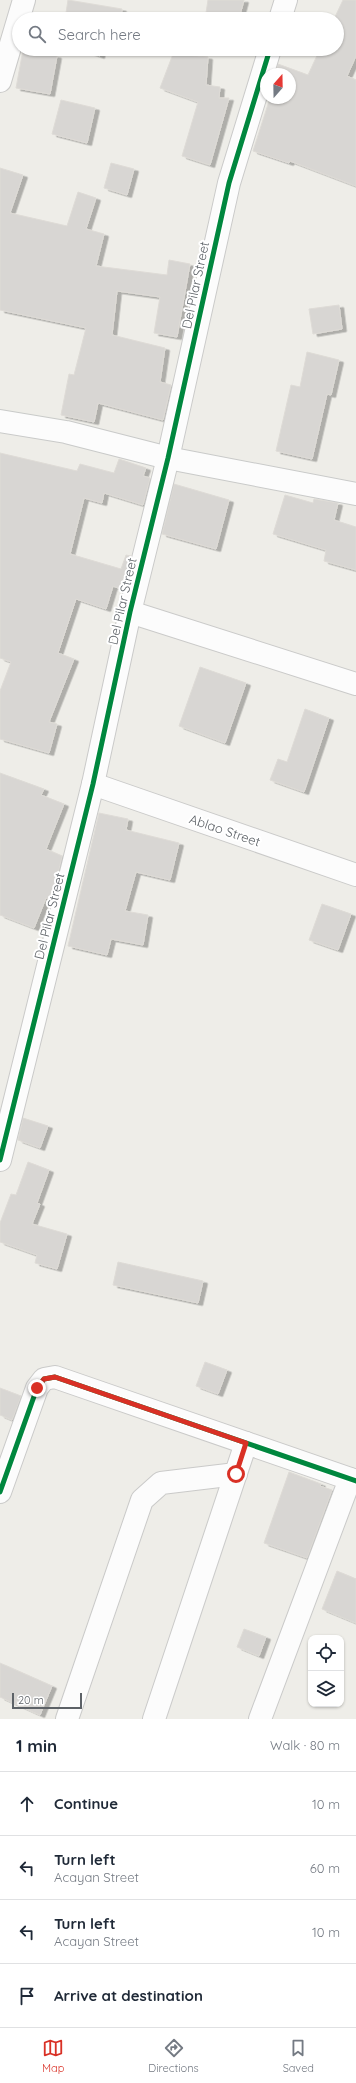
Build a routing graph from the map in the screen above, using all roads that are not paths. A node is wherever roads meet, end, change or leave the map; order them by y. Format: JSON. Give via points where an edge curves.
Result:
{"nodes":[{"id":1,"x":24,"y":0,"type":"edge"},
{"id":2,"x":286,"y":0,"type":"edge"},
{"id":3,"x":20,"y":12,"type":"edge"},
{"id":4,"x":282,"y":12,"type":"edge"},
{"id":5,"x":12,"y":40,"type":"edge"},
{"id":6,"x":268,"y":56,"type":"edge"},
{"id":7,"x":0,"y":81,"type":"edge"},
{"id":8,"x":0,"y":421,"type":"edge"},
{"id":9,"x":168,"y":458,"type":"junction"},
{"id":10,"x":356,"y":494,"type":"edge"},
{"id":11,"x":130,"y":612,"type":"junction"},
{"id":12,"x":356,"y":684,"type":"edge"},
{"id":13,"x":93,"y":784,"type":"junction"},
{"id":14,"x":356,"y":875,"type":"edge"},
{"id":15,"x":0,"y":1160,"type":"edge"},
{"id":16,"x":246,"y":1443,"type":"junction"},
{"id":17,"x":236,"y":1474,"type":"junction"},
{"id":18,"x":353,"y":1480,"type":"edge"},
{"id":19,"x":0,"y":1492,"type":"edge"},
{"id":20,"x":67,"y":1719,"type":"edge"},
{"id":21,"x":154,"y":1719,"type":"edge"},
{"id":22,"x":260,"y":1719,"type":"edge"}],
"edges":[{"from":1,"to":3,"type":"street"},
{"from":2,"to":4,"type":"street"},
{"from":5,"to":7,"type":"street"},
{"from":6,"to":9,"type":"street","name":"Del Pilar Street","via":[[229,183]]},
{"from":8,"to":9,"type":"street","via":[[66,432]]},
{"from":9,"to":10,"type":"street"},
{"from":9,"to":11,"type":"street","name":"Del Pilar Street"},
{"from":11,"to":12,"type":"street"},
{"from":11,"to":13,"type":"street","name":"Del Pilar Street"},
{"from":13,"to":14,"type":"street","name":"Ablao Street"},
{"from":13,"to":15,"type":"street","name":"Del Pilar Street"},
{"from":16,"to":17,"type":"street"},
{"from":16,"to":18,"type":"street"},
{"from":16,"to":19,"type":"street","via":[[55,1377],[44,1379],[37,1388]]},
{"from":17,"to":20,"type":"street","via":[[161,1483],[142,1500]]},
{"from":17,"to":21,"type":"street"},
{"from":18,"to":22,"type":"street"}]}
